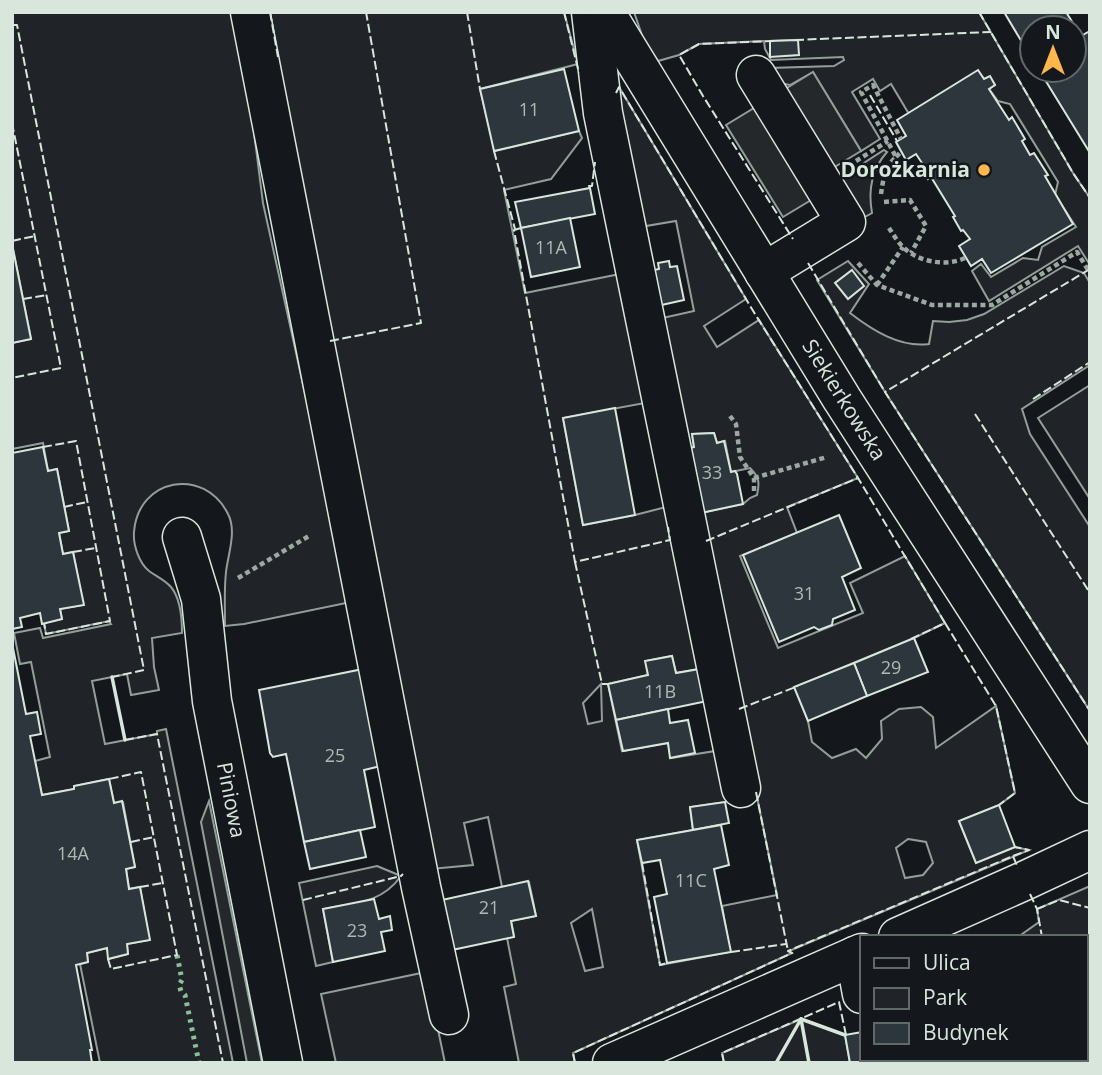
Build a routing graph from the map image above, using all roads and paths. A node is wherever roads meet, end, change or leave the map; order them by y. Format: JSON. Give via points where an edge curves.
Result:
{"nodes":[{"id":1,"x":250,"y":12,"type":"edge"},
{"id":2,"x":591,"y":12,"type":"edge"},
{"id":3,"x":605,"y":12,"type":"edge"},
{"id":4,"x":756,"y":75,"type":"dead end"},
{"id":5,"x":901,"y":139,"type":"dead end"},
{"id":6,"x":901,"y":152,"type":"dead end"},
{"id":7,"x":896,"y":157,"type":"junction"},
{"id":8,"x":886,"y":222,"type":"dead end"},
{"id":9,"x":903,"y":247,"type":"junction"},
{"id":10,"x":911,"y":253,"type":"junction"},
{"id":11,"x":965,"y":258,"type":"dead end"},
{"id":12,"x":1088,"y":270,"type":"dead end"},
{"id":13,"x":764,"y":272,"type":"junction"},
{"id":14,"x":730,"y":416,"type":"dead end"},
{"id":15,"x":829,"y":456,"type":"dead end"},
{"id":16,"x":754,"y":478,"type":"junction"},
{"id":17,"x":754,"y":494,"type":"dead end"},
{"id":18,"x":349,"y":512,"type":"junction"},
{"id":19,"x":181,"y":537,"type":"dead end"},
{"id":20,"x":201,"y":599,"type":"junction"},
{"id":21,"x":1090,"y":784,"type":"edge"},
{"id":22,"x":741,"y":788,"type":"dead end"},
{"id":23,"x":1090,"y":850,"type":"edge"},
{"id":24,"x":902,"y":935,"type":"edge"},
{"id":25,"x":859,"y":954,"type":"edge"},
{"id":26,"x":449,"y":1015,"type":"dead end"},
{"id":27,"x":283,"y":1063,"type":"edge"},
{"id":28,"x":612,"y":1063,"type":"edge"}],
"edges":[{"from":1,"to":18,"type":"street"},
{"from":2,"to":22,"type":"street","via":[[603,113]]},
{"from":3,"to":13,"type":"street","name":"Siekierkowska"},
{"from":4,"to":13,"type":"street","via":[[846,222]]},
{"from":5,"to":7,"type":"path","via":[[873,86],[861,92]]},
{"from":6,"to":7,"type":"path"},
{"from":7,"to":10,"type":"path","via":[[884,176],[880,202],[910,200],[926,226]]},
{"from":8,"to":9,"type":"path"},
{"from":9,"to":10,"type":"path"},
{"from":9,"to":12,"type":"path","via":[[877,285],[932,304],[992,305],[1077,252]]},
{"from":10,"to":11,"type":"path","via":[[945,263]]},
{"from":13,"to":21,"type":"street","name":"Siekierkowska"},
{"from":14,"to":16,"type":"path","via":[[736,424],[740,457]]},
{"from":15,"to":16,"type":"path"},
{"from":16,"to":17,"type":"path"},
{"from":18,"to":20,"type":"path"},
{"from":18,"to":26,"type":"street"},
{"from":19,"to":20,"type":"street","name":"Piniowa"},
{"from":20,"to":27,"type":"street","name":"Piniowa","via":[[212,701]]},
{"from":23,"to":24,"type":"street"},
{"from":25,"to":28,"type":"street"}]}
